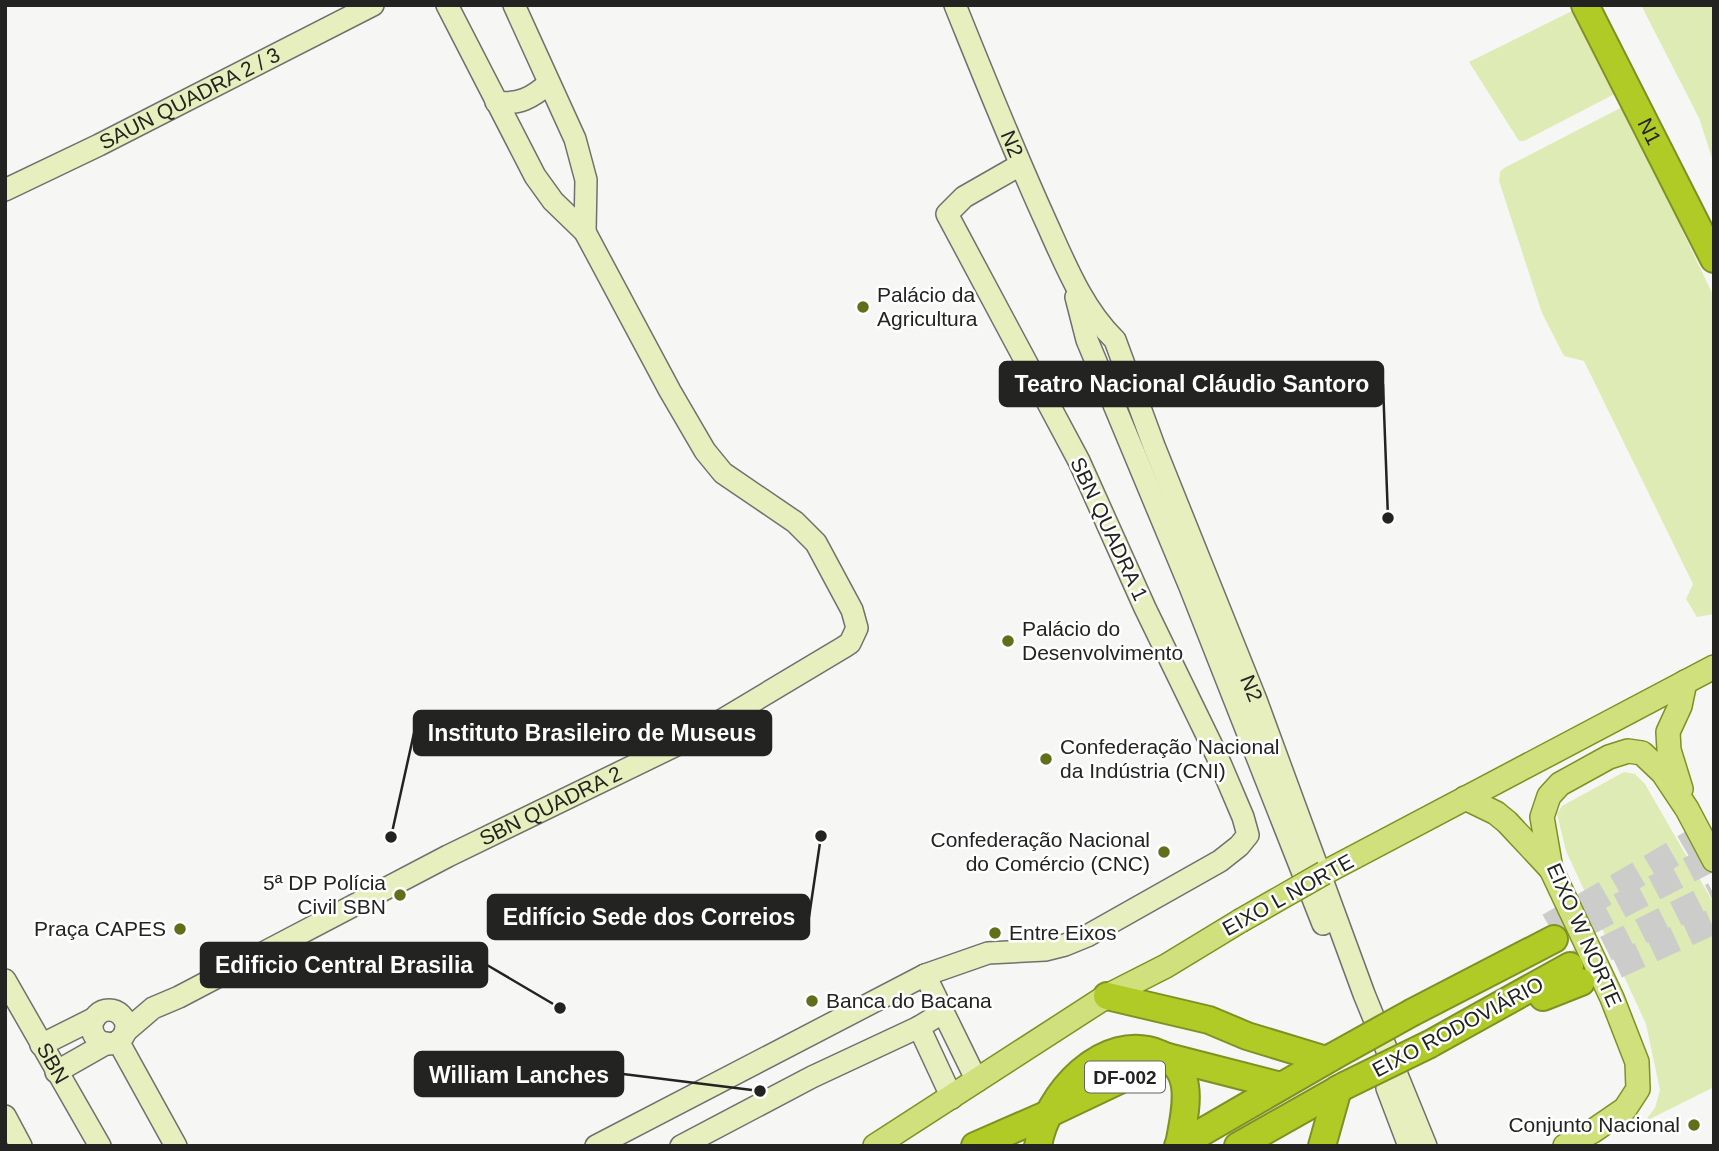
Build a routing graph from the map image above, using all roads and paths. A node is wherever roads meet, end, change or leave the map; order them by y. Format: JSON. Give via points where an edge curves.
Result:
{"nodes":[{"id":1,"x":373,"y":5,"type":"edge"},
{"id":2,"x":447,"y":5,"type":"edge"},
{"id":3,"x":514,"y":5,"type":"edge"},
{"id":4,"x":955,"y":5,"type":"edge"},
{"id":5,"x":1585,"y":5,"type":"edge"},
{"id":6,"x":549,"y":83,"type":"junction"},
{"id":7,"x":496,"y":102,"type":"junction"},
{"id":8,"x":1020,"y":165,"type":"junction"},
{"id":9,"x":5,"y":190,"type":"edge"},
{"id":10,"x":585,"y":232,"type":"junction"},
{"id":11,"x":1714,"y":259,"type":"edge"},
{"id":12,"x":1073,"y":281,"type":"junction"},
{"id":13,"x":1154,"y":446,"type":"junction"},
{"id":14,"x":1163,"y":520,"type":"junction"},
{"id":15,"x":1190,"y":587,"type":"junction"},
{"id":16,"x":1714,"y":667,"type":"edge"},
{"id":17,"x":1685,"y":682,"type":"junction"},
{"id":18,"x":1256,"y":700,"type":"junction"},
{"id":19,"x":1465,"y":798,"type":"junction"},
{"id":20,"x":1687,"y":809,"type":"junction"},
{"id":21,"x":1714,"y":860,"type":"edge"},
{"id":22,"x":1551,"y":869,"type":"junction"},
{"id":23,"x":1551,"y":932,"type":"tunnel mouth"},
{"id":24,"x":1576,"y":974,"type":"tunnel mouth"},
{"id":25,"x":925,"y":975,"type":"junction"},
{"id":26,"x":5,"y":980,"type":"edge"},
{"id":27,"x":1108,"y":996,"type":"junction"},
{"id":28,"x":153,"y":1008,"type":"junction"},
{"id":29,"x":117,"y":1012,"type":"junction"},
{"id":30,"x":943,"y":1013,"type":"junction"},
{"id":31,"x":95,"y":1018,"type":"junction"},
{"id":32,"x":919,"y":1027,"type":"junction"},
{"id":33,"x":117,"y":1039,"type":"junction"},
{"id":34,"x":798,"y":1042,"type":"junction"},
{"id":35,"x":41,"y":1045,"type":"junction"},
{"id":36,"x":766,"y":1057,"type":"junction"},
{"id":37,"x":1168,"y":1057,"type":"junction"},
{"id":38,"x":1329,"y":1059,"type":"junction"},
{"id":39,"x":56,"y":1072,"type":"junction"},
{"id":40,"x":812,"y":1077,"type":"junction"},
{"id":41,"x":977,"y":1081,"type":"junction"},
{"id":42,"x":1281,"y":1086,"type":"junction"},
{"id":43,"x":1341,"y":1087,"type":"junction"},
{"id":44,"x":783,"y":1091,"type":"junction"},
{"id":45,"x":952,"y":1098,"type":"junction"},
{"id":46,"x":1046,"y":1115,"type":"junction"},
{"id":47,"x":1291,"y":1115,"type":"junction"},
{"id":48,"x":5,"y":1116,"type":"edge"},
{"id":49,"x":628,"y":1138,"type":"edge"},
{"id":50,"x":21,"y":1146,"type":"edge"},
{"id":51,"x":100,"y":1146,"type":"edge"},
{"id":52,"x":176,"y":1146,"type":"edge"},
{"id":53,"x":597,"y":1146,"type":"edge"},
{"id":54,"x":681,"y":1146,"type":"edge"},
{"id":55,"x":875,"y":1146,"type":"edge"},
{"id":56,"x":975,"y":1146,"type":"edge"},
{"id":57,"x":1038,"y":1146,"type":"edge"},
{"id":58,"x":1178,"y":1146,"type":"edge"},
{"id":59,"x":1238,"y":1146,"type":"edge"},
{"id":60,"x":1270,"y":1146,"type":"edge"},
{"id":61,"x":1322,"y":1146,"type":"edge"},
{"id":62,"x":1409,"y":1146,"type":"edge"},
{"id":63,"x":1426,"y":1146,"type":"edge"},
{"id":64,"x":1565,"y":1146,"type":"edge"}],
"edges":[{"from":1,"to":9,"type":"street","name":"SAUN QUADRA 2 / 3"},
{"from":2,"to":7,"type":"street"},
{"from":3,"to":6,"type":"street"},
{"from":4,"to":8,"type":"street","name":"N2"},
{"from":5,"to":11,"type":"highway","name":"N1"},
{"from":6,"to":7,"type":"street","via":[[525,100]]},
{"from":6,"to":10,"type":"street","via":[[575,139],[586,180]]},
{"from":7,"to":10,"type":"street","via":[[535,176]]},
{"from":8,"to":12,"type":"street","name":"N2"},
{"from":8,"to":25,"type":"street","name":"SBN QUADRA 1","via":[[964,197],[947,214],[1098,501],[1217,756],[1248,835],[1220,861],[1087,936],[1045,950],[988,953]]},
{"from":10,"to":28,"type":"street","name":"SBN QUADRA 2","via":[[705,451],[723,473],[795,522],[816,543],[852,610],[857,628],[850,643],[696,735]]},
{"from":12,"to":13,"type":"street","name":"N2","via":[[1115,340]]},
{"from":12,"to":14,"type":"street","name":"N2","via":[[1087,340]]},
{"from":13,"to":14,"type":"street","via":[[1148,462],[1164,503]]},
{"from":13,"to":18,"type":"street","name":"N2"},
{"from":14,"to":15,"type":"street","name":"N2"},
{"from":15,"to":18,"type":"street","via":[[1201,598],[1241,690]]},
{"from":15,"to":62,"type":"street","name":"N2"},
{"from":16,"to":17,"type":"main road","name":"EIXO L NORTE"},
{"from":17,"to":19,"type":"main road","name":"EIXO L NORTE"},
{"from":17,"to":20,"type":"main road","via":[[1668,732]]},
{"from":18,"to":63,"type":"street","name":"N2","via":[[1364,994]]},
{"from":19,"to":22,"type":"main road","via":[[1507,822]]},
{"from":19,"to":27,"type":"main road","name":"EIXO L NORTE","bridge":true},
{"from":20,"to":21,"type":"main road","name":"EIXO W NORTE"},
{"from":20,"to":22,"type":"main road","name":"EIXO W NORTE","via":[[1663,773],[1642,753],[1628,751],[1609,757],[1560,784],[1549,796],[1542,817]]},
{"from":22,"to":64,"type":"main road","name":"EIXO W NORTE","via":[[1637,1062],[1638,1089],[1625,1110]]},
{"from":23,"to":38,"type":"highway","name":"EIXO RODOVIÁRIO","bridge":true,"via":[[1515,946],[1451,993]]},
{"from":24,"to":43,"type":"highway","name":"EIXO RODOVIÁRIO","bridge":true,"via":[[1546,996],[1488,1013]]},
{"from":25,"to":30,"type":"street"},
{"from":25,"to":34,"type":"street"},
{"from":26,"to":35,"type":"street","name":"SBN"},
{"from":27,"to":38,"type":"highway","via":[[1209,1020]]},
{"from":27,"to":41,"type":"main road","name":"EIXO L NORTE"},
{"from":28,"to":29,"type":"street","name":"SBN QUADRA 2"},
{"from":28,"to":33,"type":"street","name":"SBN QUADRA 2"},
{"from":29,"to":31,"type":"street","via":[[106,1010]]},
{"from":29,"to":33,"type":"street","via":[[125,1020]]},
{"from":30,"to":32,"type":"street"},
{"from":30,"to":41,"type":"street"},
{"from":31,"to":33,"type":"street","via":[[93,1030],[101,1041]]},
{"from":31,"to":35,"type":"street"},
{"from":32,"to":40,"type":"street"},
{"from":32,"to":45,"type":"street"},
{"from":33,"to":39,"type":"street","name":"SBN QUADRA 2"},
{"from":33,"to":52,"type":"street"},
{"from":34,"to":36,"type":"street"},
{"from":34,"to":40,"type":"street","via":[[799,1054]]},
{"from":35,"to":39,"type":"street","name":"SBN"},
{"from":36,"to":44,"type":"street"},
{"from":36,"to":49,"type":"street"},
{"from":37,"to":42,"type":"highway","number":"DF-002"},
{"from":37,"to":46,"type":"highway","via":[[1138,1048],[1103,1058],[1065,1087]]},
{"from":37,"to":58,"type":"highway","via":[[1185,1084]]},
{"from":38,"to":42,"type":"highway","name":"EIXO RODOVIÁRIO"},
{"from":39,"to":51,"type":"street","name":"SBN"},
{"from":40,"to":44,"type":"street"},
{"from":41,"to":45,"type":"main road","name":"EIXO L NORTE"},
{"from":42,"to":58,"type":"highway","name":"EIXO RODOVIÁRIO"},
{"from":43,"to":47,"type":"highway","name":"EIXO RODOVIÁRIO"},
{"from":43,"to":61,"type":"highway"},
{"from":44,"to":54,"type":"street"},
{"from":45,"to":55,"type":"main road","name":"EIXO L NORTE"},
{"from":46,"to":56,"type":"highway"},
{"from":46,"to":57,"type":"highway"},
{"from":47,"to":59,"type":"highway","name":"EIXO RODOVIÁRIO"},
{"from":47,"to":60,"type":"highway"},
{"from":48,"to":50,"type":"street"},
{"from":49,"to":53,"type":"street"}]}
